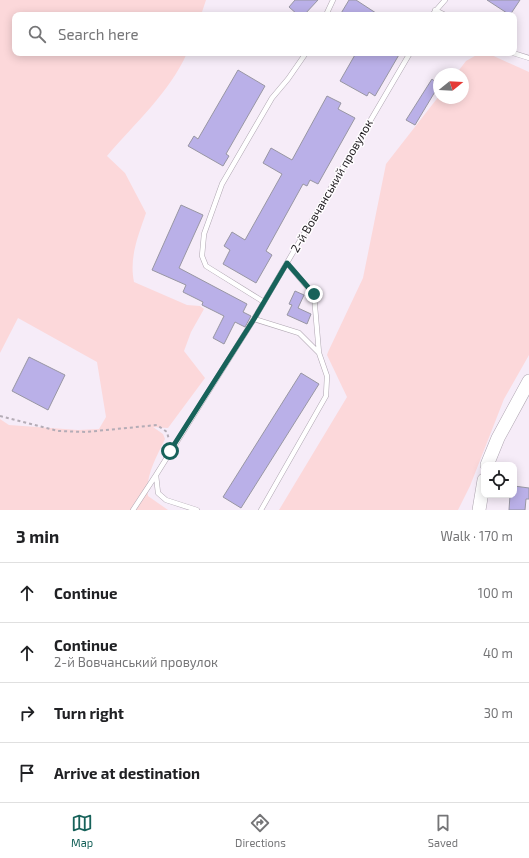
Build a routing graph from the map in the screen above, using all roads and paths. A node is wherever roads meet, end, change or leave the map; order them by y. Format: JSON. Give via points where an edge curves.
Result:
{"nodes":[{"id":1,"x":333,"y":0,"type":"edge"},
{"id":2,"x":445,"y":0,"type":"edge"},
{"id":3,"x":435,"y":10,"type":"joint"},
{"id":4,"x":327,"y":12,"type":"edge"},
{"id":5,"x":439,"y":12,"type":"edge"},
{"id":6,"x":517,"y":54,"type":"edge"},
{"id":7,"x":304,"y":56,"type":"edge"},
{"id":8,"x":408,"y":56,"type":"edge"},
{"id":9,"x":529,"y":58,"type":"edge"},
{"id":10,"x":287,"y":263,"type":"junction"},
{"id":11,"x":264,"y":302,"type":"junction"},
{"id":12,"x":254,"y":319,"type":"junction"},
{"id":13,"x":319,"y":353,"type":"junction"},
{"id":14,"x":529,"y":381,"type":"edge"},
{"id":15,"x":0,"y":416,"type":"edge"},
{"id":16,"x":170,"y":451,"type":"junction"},
{"id":17,"x":488,"y":462,"type":"edge"},
{"id":18,"x":156,"y":475,"type":"junction"},
{"id":19,"x":481,"y":498,"type":"edge"},
{"id":20,"x":132,"y":510,"type":"edge"},
{"id":21,"x":196,"y":510,"type":"edge"},
{"id":22,"x":261,"y":510,"type":"edge"},
{"id":23,"x":479,"y":510,"type":"edge"}],
"edges":[{"from":1,"to":4,"type":"lane"},
{"from":2,"to":3,"type":"lane"},
{"from":3,"to":5,"type":"lane"},
{"from":6,"to":9,"type":"lane"},
{"from":7,"to":11,"type":"lane","via":[[272,98],[222,184],[204,234],[202,256],[206,266]]},
{"from":8,"to":10,"type":"lane","name":"2-й Вовчанський провулок"},
{"from":10,"to":11,"type":"lane","name":"2-й Вовчанський провулок"},
{"from":10,"to":13,"type":"lane","via":[[314,294]]},
{"from":11,"to":12,"type":"lane","name":"2-й Вовчанський провулок"},
{"from":12,"to":13,"type":"lane","via":[[299,333]]},
{"from":12,"to":16,"type":"lane","name":"2-й Вовчанський провулок"},
{"from":13,"to":22,"type":"lane","via":[[327,376],[326,396]]},
{"from":14,"to":17,"type":"street","via":[[498,438]]},
{"from":15,"to":16,"type":"path","via":[[58,431],[86,432],[157,425],[168,432]]},
{"from":16,"to":18,"type":"lane","name":"2-й Вовчанський провулок"},
{"from":18,"to":20,"type":"lane","name":"2-й Вовчанський провулок"},
{"from":18,"to":21,"type":"lane","via":[[158,493],[166,500]]},
{"from":19,"to":23,"type":"street"}]}
